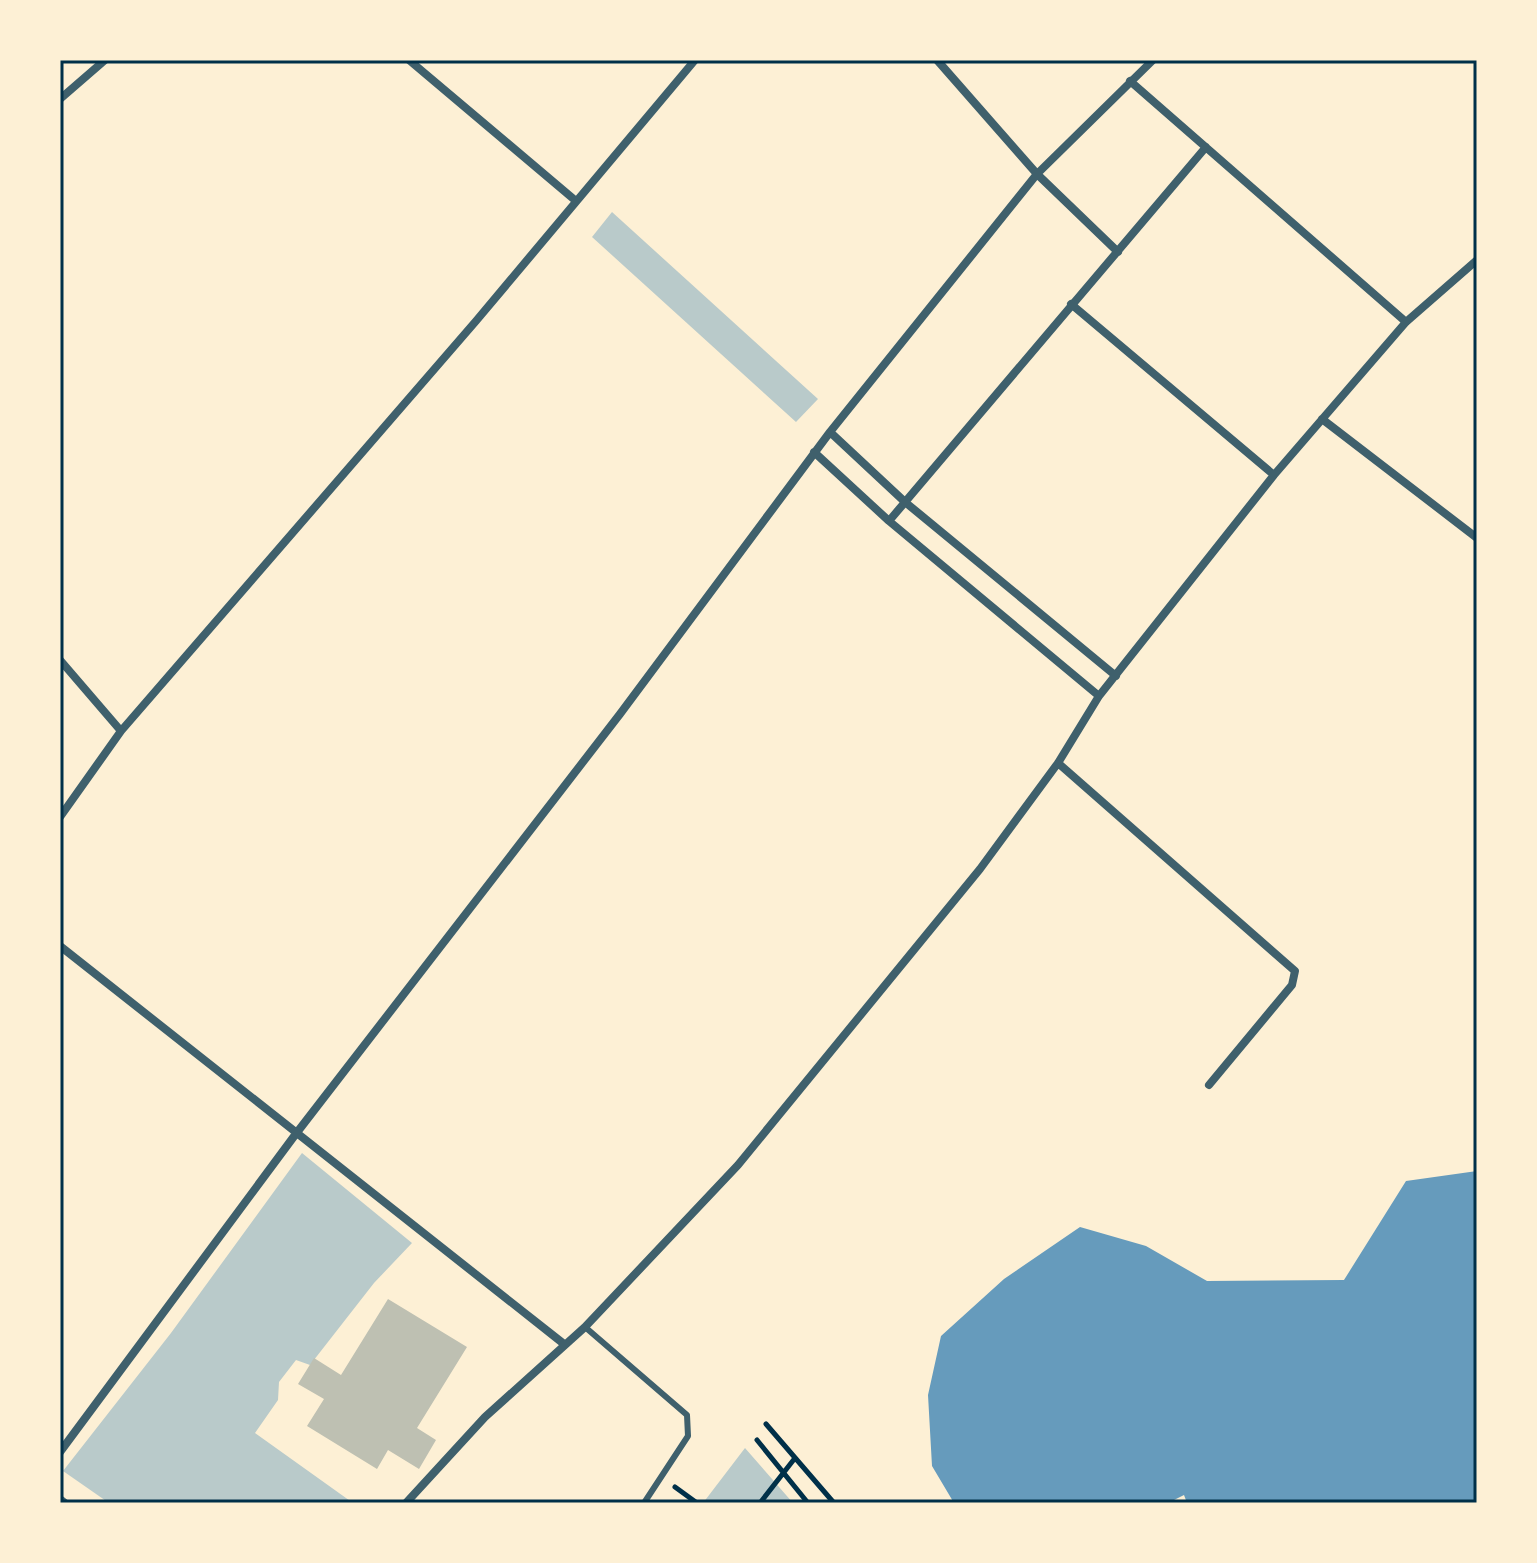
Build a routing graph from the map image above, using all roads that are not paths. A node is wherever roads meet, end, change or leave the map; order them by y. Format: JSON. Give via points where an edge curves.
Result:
{"nodes":[{"id":1,"x":105,"y":60,"type":"edge"},
{"id":2,"x":409,"y":60,"type":"edge"},
{"id":3,"x":695,"y":60,"type":"edge"},
{"id":4,"x":937,"y":60,"type":"edge"},
{"id":5,"x":1153,"y":60,"type":"edge"},
{"id":6,"x":1130,"y":81,"type":"junction"},
{"id":7,"x":60,"y":99,"type":"edge"},
{"id":8,"x":1206,"y":147,"type":"junction"},
{"id":9,"x":1037,"y":174,"type":"junction"},
{"id":10,"x":576,"y":201,"type":"junction"},
{"id":11,"x":1118,"y":252,"type":"junction"},
{"id":12,"x":1477,"y":260,"type":"edge"},
{"id":13,"x":1071,"y":304,"type":"junction"},
{"id":14,"x":1406,"y":322,"type":"junction"},
{"id":15,"x":1322,"y":419,"type":"junction"},
{"id":16,"x":830,"y":432,"type":"junction"},
{"id":17,"x":814,"y":452,"type":"junction"},
{"id":18,"x":1274,"y":475,"type":"junction"},
{"id":19,"x":905,"y":502,"type":"junction"},
{"id":20,"x":889,"y":521,"type":"junction"},
{"id":21,"x":1477,"y":538,"type":"edge"},
{"id":22,"x":60,"y":660,"type":"edge"},
{"id":23,"x":1116,"y":676,"type":"junction"},
{"id":24,"x":1099,"y":696,"type":"junction"},
{"id":25,"x":121,"y":731,"type":"junction"},
{"id":26,"x":1058,"y":763,"type":"junction"},
{"id":27,"x":60,"y":817,"type":"edge"},
{"id":28,"x":60,"y":946,"type":"edge"},
{"id":29,"x":1209,"y":1085,"type":"dead end"},
{"id":30,"x":295,"y":1135,"type":"junction"},
{"id":31,"x":585,"y":1327,"type":"junction"},
{"id":32,"x":564,"y":1344,"type":"junction"},
{"id":33,"x":60,"y":1452,"type":"edge"},
{"id":34,"x":60,"y":1499,"type":"edge"},
{"id":35,"x":65,"y":1503,"type":"edge"},
{"id":36,"x":406,"y":1503,"type":"edge"},
{"id":37,"x":644,"y":1503,"type":"edge"}],
"edges":[{"from":1,"to":7,"type":"street"},
{"from":2,"to":10,"type":"street"},
{"from":3,"to":10,"type":"street"},
{"from":4,"to":9,"type":"street"},
{"from":5,"to":6,"type":"street"},
{"from":6,"to":8,"type":"street"},
{"from":6,"to":9,"type":"street"},
{"from":8,"to":11,"type":"street"},
{"from":8,"to":14,"type":"street"},
{"from":9,"to":11,"type":"street"},
{"from":9,"to":16,"type":"street"},
{"from":10,"to":25,"type":"street"},
{"from":11,"to":13,"type":"street"},
{"from":12,"to":14,"type":"street"},
{"from":13,"to":18,"type":"street"},
{"from":13,"to":19,"type":"street"},
{"from":14,"to":15,"type":"street"},
{"from":15,"to":18,"type":"street"},
{"from":15,"to":21,"type":"street"},
{"from":16,"to":17,"type":"street"},
{"from":16,"to":19,"type":"street"},
{"from":17,"to":20,"type":"street"},
{"from":17,"to":30,"type":"street","via":[[620,714]]},
{"from":18,"to":23,"type":"street"},
{"from":19,"to":20,"type":"street"},
{"from":19,"to":23,"type":"street"},
{"from":20,"to":24,"type":"street"},
{"from":22,"to":25,"type":"street"},
{"from":23,"to":24,"type":"street"},
{"from":24,"to":26,"type":"street"},
{"from":25,"to":27,"type":"street"},
{"from":26,"to":29,"type":"street","via":[[1295,971],[1292,985]]},
{"from":26,"to":31,"type":"street","via":[[980,869],[738,1165]]},
{"from":28,"to":30,"type":"street"},
{"from":30,"to":32,"type":"street"},
{"from":30,"to":33,"type":"street"},
{"from":31,"to":32,"type":"street"},
{"from":31,"to":37,"type":"lane","via":[[687,1415],[688,1436]]},
{"from":32,"to":36,"type":"street","via":[[485,1417]]},
{"from":34,"to":35,"type":"street"}]}
